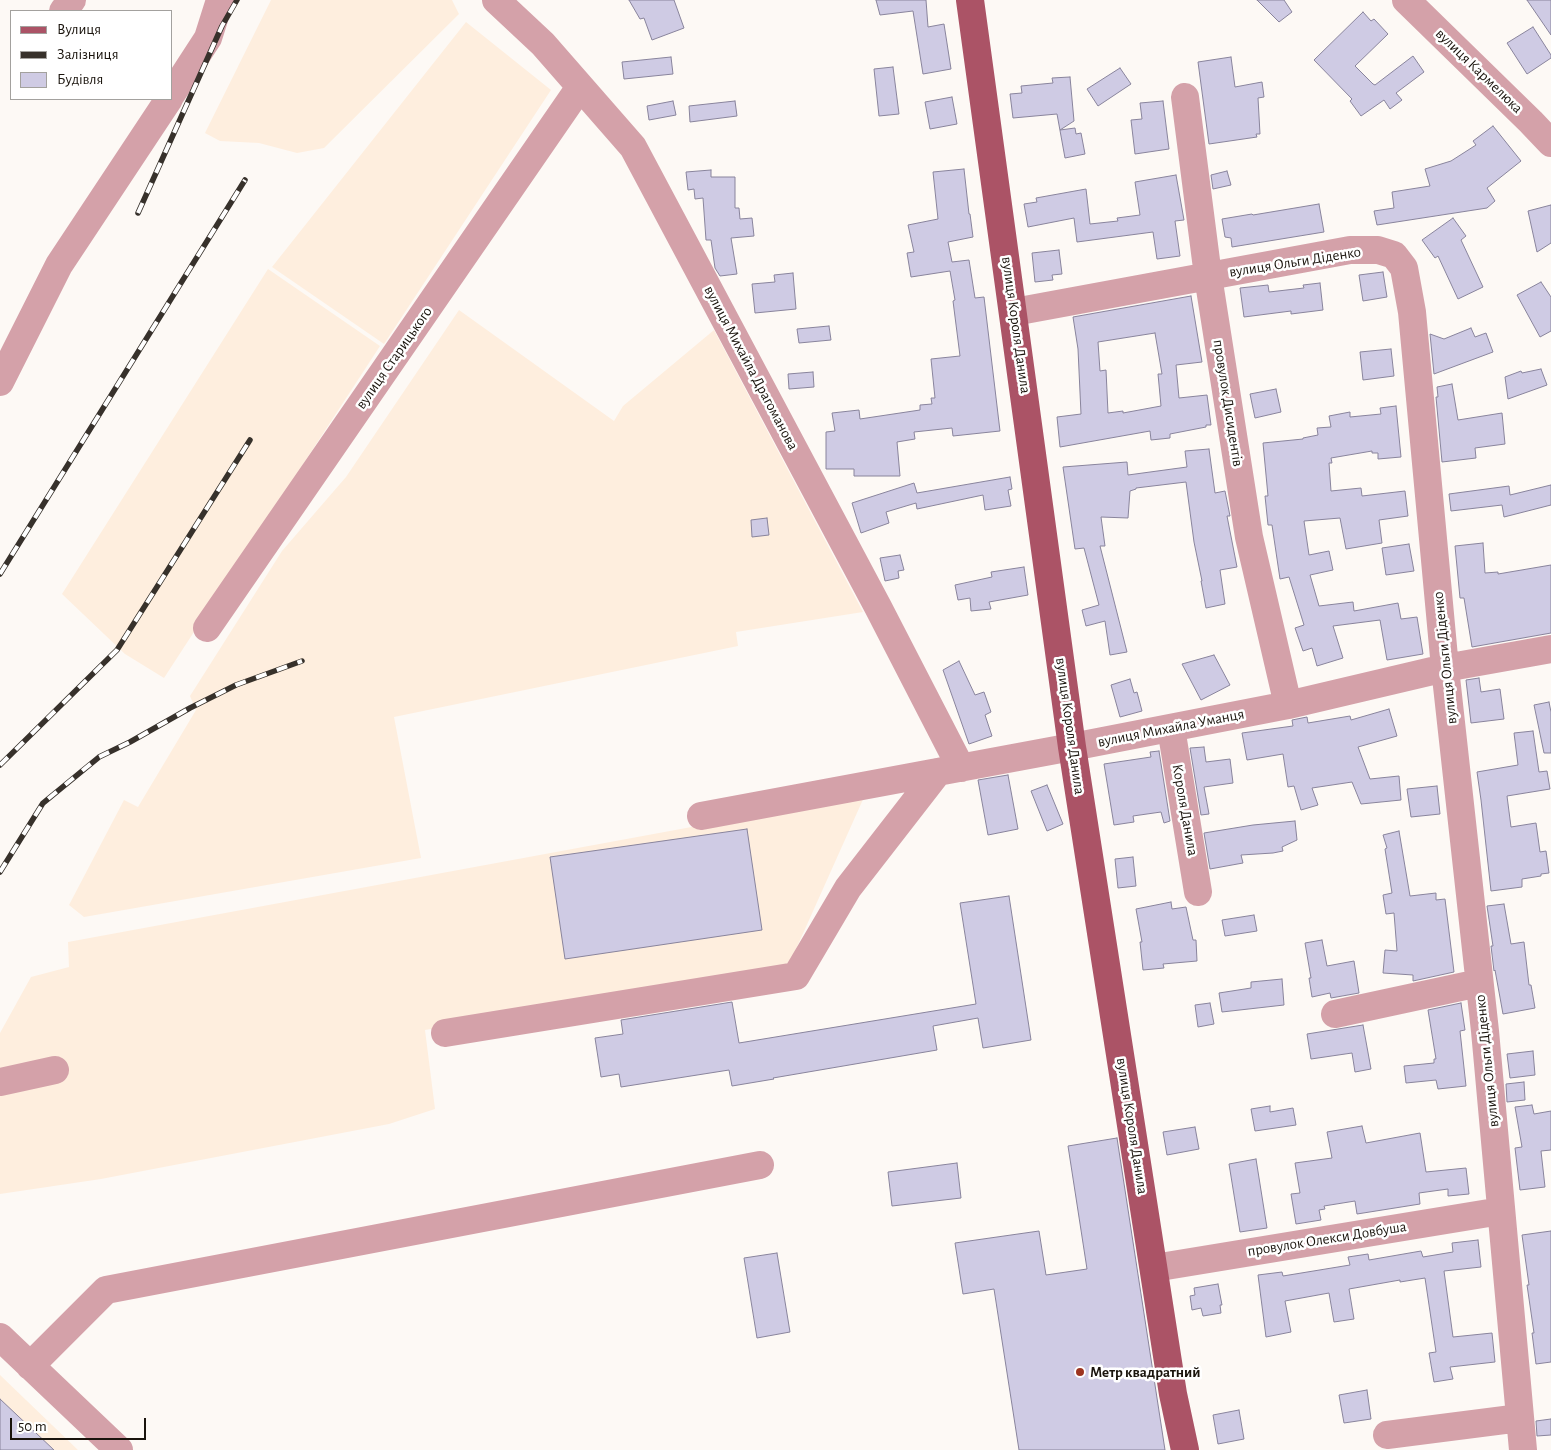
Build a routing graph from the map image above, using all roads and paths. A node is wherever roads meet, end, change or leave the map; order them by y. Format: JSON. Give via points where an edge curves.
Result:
{"nodes":[{"id":1,"x":72,"y":0,"type":"edge"},
{"id":2,"x":220,"y":0,"type":"edge"},
{"id":3,"x":496,"y":0,"type":"edge"},
{"id":4,"x":970,"y":0,"type":"edge"},
{"id":5,"x":1406,"y":0,"type":"edge"},
{"id":6,"x":64,"y":10,"type":"edge"},
{"id":7,"x":580,"y":87,"type":"junction"},
{"id":8,"x":172,"y":93,"type":"edge"},
{"id":9,"x":1184,"y":98,"type":"dead end"},
{"id":10,"x":168,"y":100,"type":"edge"},
{"id":11,"x":1551,"y":143,"type":"edge"},
{"id":12,"x":1208,"y":276,"type":"junction"},
{"id":13,"x":1014,"y":312,"type":"junction"},
{"id":14,"x":0,"y":382,"type":"edge"},
{"id":15,"x":208,"y":628,"type":"dead end"},
{"id":16,"x":1551,"y":648,"type":"edge"},
{"id":17,"x":1445,"y":668,"type":"junction"},
{"id":18,"x":1288,"y":705,"type":"junction"},
{"id":19,"x":1170,"y":728,"type":"junction"},
{"id":20,"x":1072,"y":747,"type":"junction"},
{"id":21,"x":950,"y":770,"type":"junction"},
{"id":22,"x":701,"y":816,"type":"dead end"},
{"id":23,"x":1198,"y":892,"type":"dead end"},
{"id":24,"x":1479,"y":983,"type":"junction"},
{"id":25,"x":1335,"y":1014,"type":"dead end"},
{"id":26,"x":445,"y":1034,"type":"dead end"},
{"id":27,"x":55,"y":1070,"type":"dead end"},
{"id":28,"x":0,"y":1082,"type":"edge"},
{"id":29,"x":760,"y":1165,"type":"dead end"},
{"id":30,"x":1501,"y":1211,"type":"junction"},
{"id":31,"x":1154,"y":1268,"type":"junction"},
{"id":32,"x":0,"y":1337,"type":"edge"},
{"id":33,"x":30,"y":1366,"type":"junction"},
{"id":34,"x":1520,"y":1418,"type":"junction"},
{"id":35,"x":1387,"y":1435,"type":"dead end"},
{"id":36,"x":118,"y":1450,"type":"edge"},
{"id":37,"x":1185,"y":1450,"type":"edge"},
{"id":38,"x":1523,"y":1450,"type":"edge"}],
"edges":[{"from":1,"to":6,"type":"street"},
{"from":2,"to":8,"type":"street","via":[[208,38]]},
{"from":3,"to":7,"type":"street","name":"вулиця Михайла Драгоманова","via":[[543,44]]},
{"from":4,"to":13,"type":"main road","name":"вулиця Короля Данила"},
{"from":5,"to":11,"type":"street","name":"вулиця Кармелюка"},
{"from":7,"to":15,"type":"street","name":"вулиця Старицького"},
{"from":7,"to":21,"type":"street","name":"вулиця Михайла Драгоманова","via":[[633,148],[878,607]]},
{"from":9,"to":12,"type":"street","name":"провулок Дисидентів"},
{"from":10,"to":14,"type":"street","via":[[59,265]]},
{"from":12,"to":13,"type":"street","name":"вулиця Ольги Діденко"},
{"from":12,"to":17,"type":"street","name":"вулиця Ольги Діденко","via":[[1350,250],[1378,250],[1394,255],[1404,268],[1412,312]]},
{"from":12,"to":18,"type":"street","name":"провулок Дисидентів","via":[[1249,537]]},
{"from":13,"to":20,"type":"main road","name":"вулиця Короля Данила"},
{"from":16,"to":17,"type":"street","name":"вулиця Михайла Уманця"},
{"from":17,"to":18,"type":"street","name":"вулиця Михайла Уманця"},
{"from":17,"to":24,"type":"street","name":"вулиця Ольги Діденко"},
{"from":18,"to":19,"type":"street","name":"вулиця Михайла Уманця"},
{"from":19,"to":20,"type":"street","name":"вулиця Михайла Уманця"},
{"from":19,"to":23,"type":"street","name":"Короля Данила"},
{"from":20,"to":21,"type":"street","name":"вулиця Михайла Уманця"},
{"from":20,"to":31,"type":"main road","name":"вулиця Короля Данила"},
{"from":21,"to":22,"type":"street","name":"вулиця Михайла Уманця"},
{"from":21,"to":26,"type":"street","via":[[848,888],[796,976]]},
{"from":24,"to":25,"type":"street"},
{"from":24,"to":30,"type":"street","name":"вулиця Ольги Діденко"},
{"from":27,"to":28,"type":"street"},
{"from":29,"to":33,"type":"street","via":[[106,1290]]},
{"from":30,"to":31,"type":"street","name":"провулок Олекси Довбуша"},
{"from":30,"to":34,"type":"street","name":"вулиця Ольги Діденко"},
{"from":31,"to":37,"type":"main road","name":"вулиця Короля Данила"},
{"from":32,"to":33,"type":"street"},
{"from":33,"to":36,"type":"street"},
{"from":34,"to":35,"type":"street"},
{"from":34,"to":38,"type":"street","name":"вулиця Ольги Діденко"}]}
